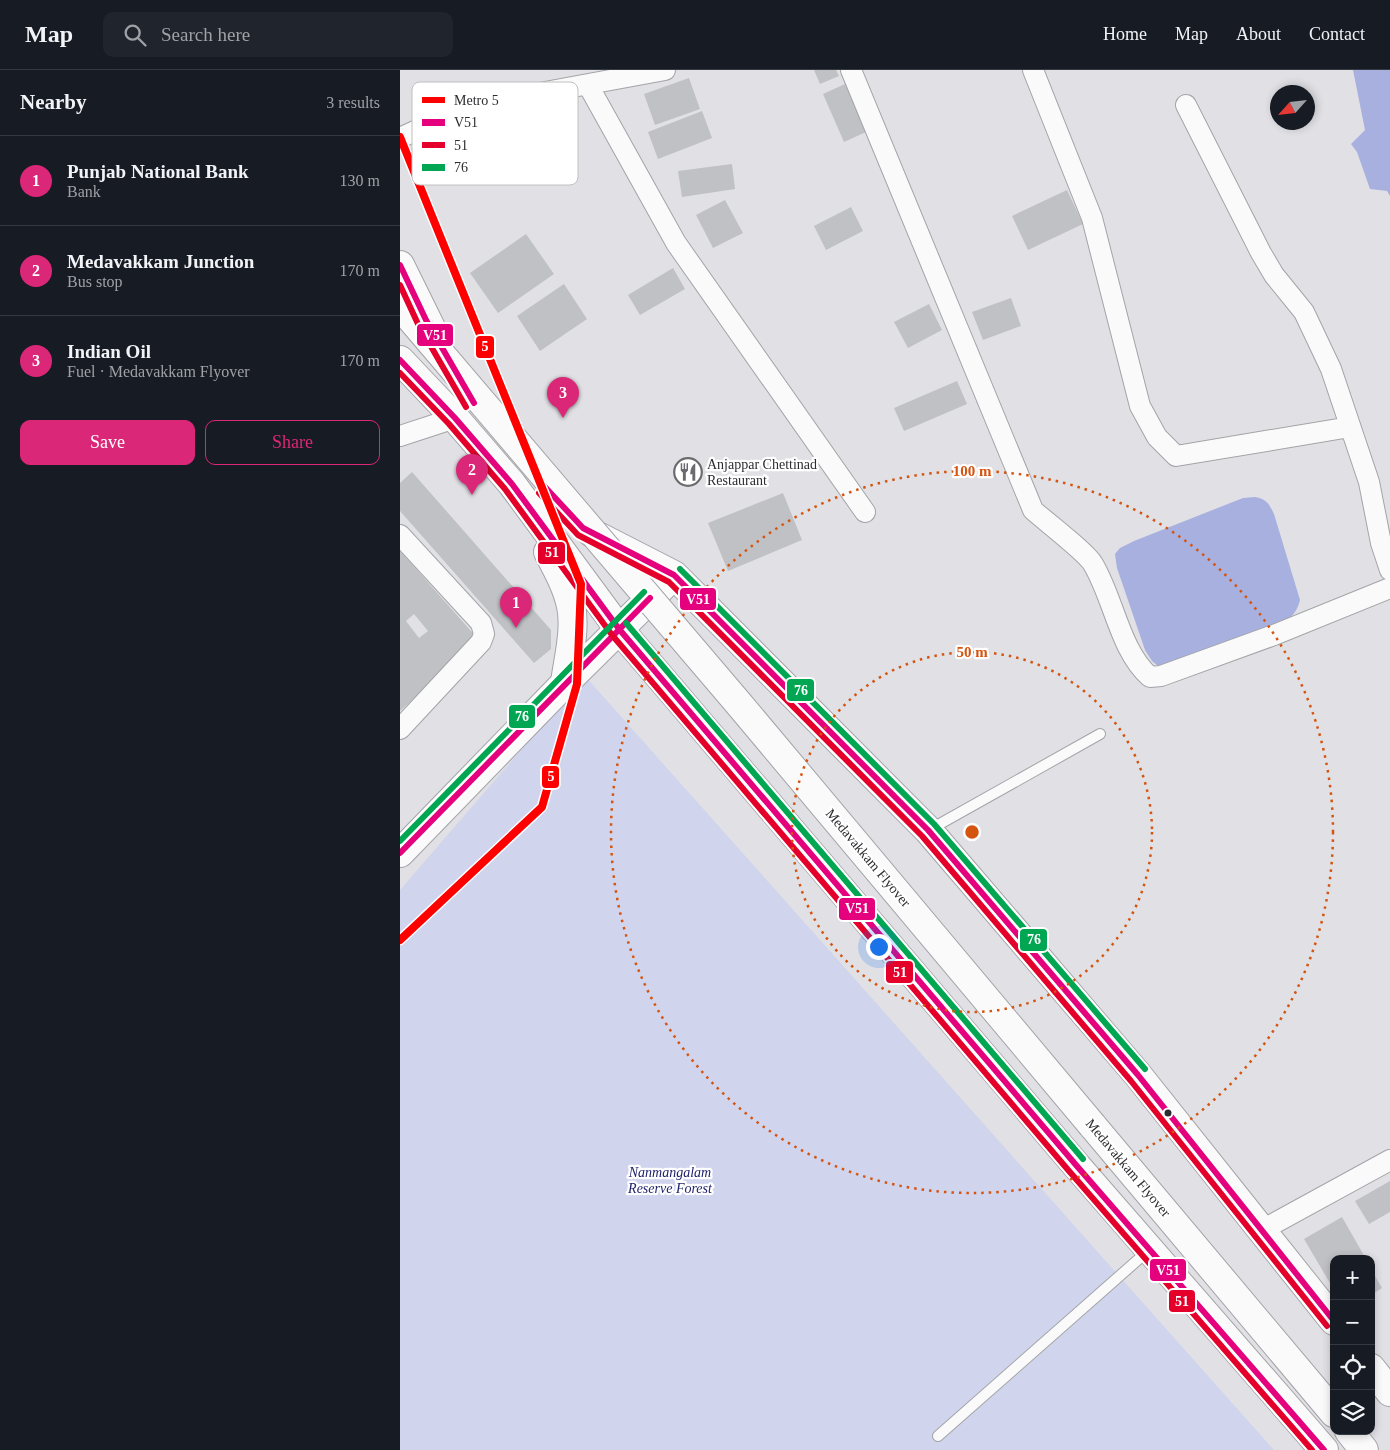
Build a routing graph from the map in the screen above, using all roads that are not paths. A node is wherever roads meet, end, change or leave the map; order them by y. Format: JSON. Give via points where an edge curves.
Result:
{"nodes":[{"id":1,"x":665,"y":70,"type":"edge"},
{"id":2,"x":851,"y":70,"type":"edge"},
{"id":3,"x":1033,"y":70,"type":"edge"},
{"id":4,"x":588,"y":85,"type":"junction"},
{"id":5,"x":578,"y":87,"type":"edge"},
{"id":6,"x":1186,"y":105,"type":"dead end"},
{"id":7,"x":412,"y":133,"type":"edge"},
{"id":8,"x":400,"y":138,"type":"edge"},
{"id":9,"x":400,"y":265,"type":"edge"},
{"id":10,"x":400,"y":306,"type":"edge"},
{"id":11,"x":400,"y":360,"type":"edge"},
{"id":12,"x":455,"y":418,"type":"junction"},
{"id":13,"x":1350,"y":427,"type":"junction"},
{"id":14,"x":400,"y":436,"type":"edge"},
{"id":15,"x":512,"y":484,"type":"junction"},
{"id":16,"x":865,"y":512,"type":"dead end"},
{"id":17,"x":400,"y":535,"type":"edge"},
{"id":18,"x":1390,"y":570,"type":"edge"},
{"id":19,"x":674,"y":575,"type":"junction"},
{"id":20,"x":1390,"y":588,"type":"edge"},
{"id":21,"x":619,"y":629,"type":"junction"},
{"id":22,"x":565,"y":683,"type":"junction"},
{"id":23,"x":400,"y":729,"type":"edge"},
{"id":24,"x":1100,"y":734,"type":"dead end"},
{"id":25,"x":928,"y":830,"type":"junction"},
{"id":26,"x":400,"y":853,"type":"edge"},
{"id":27,"x":1390,"y":1160,"type":"edge"},
{"id":28,"x":1262,"y":1230,"type":"junction"},
{"id":29,"x":1150,"y":1249,"type":"junction"},
{"id":30,"x":1330,"y":1316,"type":"edge"},
{"id":31,"x":1375,"y":1373,"type":"edge"},
{"id":32,"x":1390,"y":1392,"type":"edge"},
{"id":33,"x":1330,"y":1408,"type":"edge"},
{"id":34,"x":1352,"y":1435,"type":"edge"},
{"id":35,"x":938,"y":1436,"type":"dead end"},
{"id":36,"x":1324,"y":1450,"type":"edge"},
{"id":37,"x":1364,"y":1450,"type":"edge"}],
"edges":[{"from":1,"to":4,"type":"street"},
{"from":2,"to":20,"type":"street","via":[[1033,510],[1092,562],[1140,670],[1150,678],[1161,676]]},
{"from":3,"to":13,"type":"street","via":[[1092,218],[1140,406],[1157,437],[1176,456]]},
{"from":4,"to":5,"type":"street"},
{"from":4,"to":16,"type":"street","via":[[676,243]]},
{"from":6,"to":13,"type":"street","via":[[1261,253],[1308,321],[1330,369]]},
{"from":7,"to":8,"type":"street"},
{"from":9,"to":19,"type":"main road","via":[[426,320],[483,418],[583,528]]},
{"from":10,"to":33,"type":"main road","name":"Medavakkam Flyover","bridge":true},
{"from":11,"to":12,"type":"main road"},
{"from":12,"to":14,"type":"street"},
{"from":12,"to":15,"type":"main road"},
{"from":13,"to":18,"type":"street","via":[[1369,482]]},
{"from":15,"to":21,"type":"main road"},
{"from":15,"to":22,"type":"main road","via":[[558,571],[571,606]]},
{"from":17,"to":23,"type":"street","via":[[481,623],[484,634],[481,642]]},
{"from":19,"to":21,"type":"main road"},
{"from":19,"to":25,"type":"main road"},
{"from":21,"to":22,"type":"main road"},
{"from":21,"to":29,"type":"main road"},
{"from":22,"to":26,"type":"main road"},
{"from":24,"to":25,"type":"lane"},
{"from":25,"to":28,"type":"main road","via":[[1120,1054]]},
{"from":27,"to":28,"type":"street"},
{"from":28,"to":30,"type":"main road"},
{"from":29,"to":35,"type":"lane"},
{"from":29,"to":36,"type":"main road"},
{"from":31,"to":32,"type":"main road"},
{"from":34,"to":37,"type":"main road"}]}
